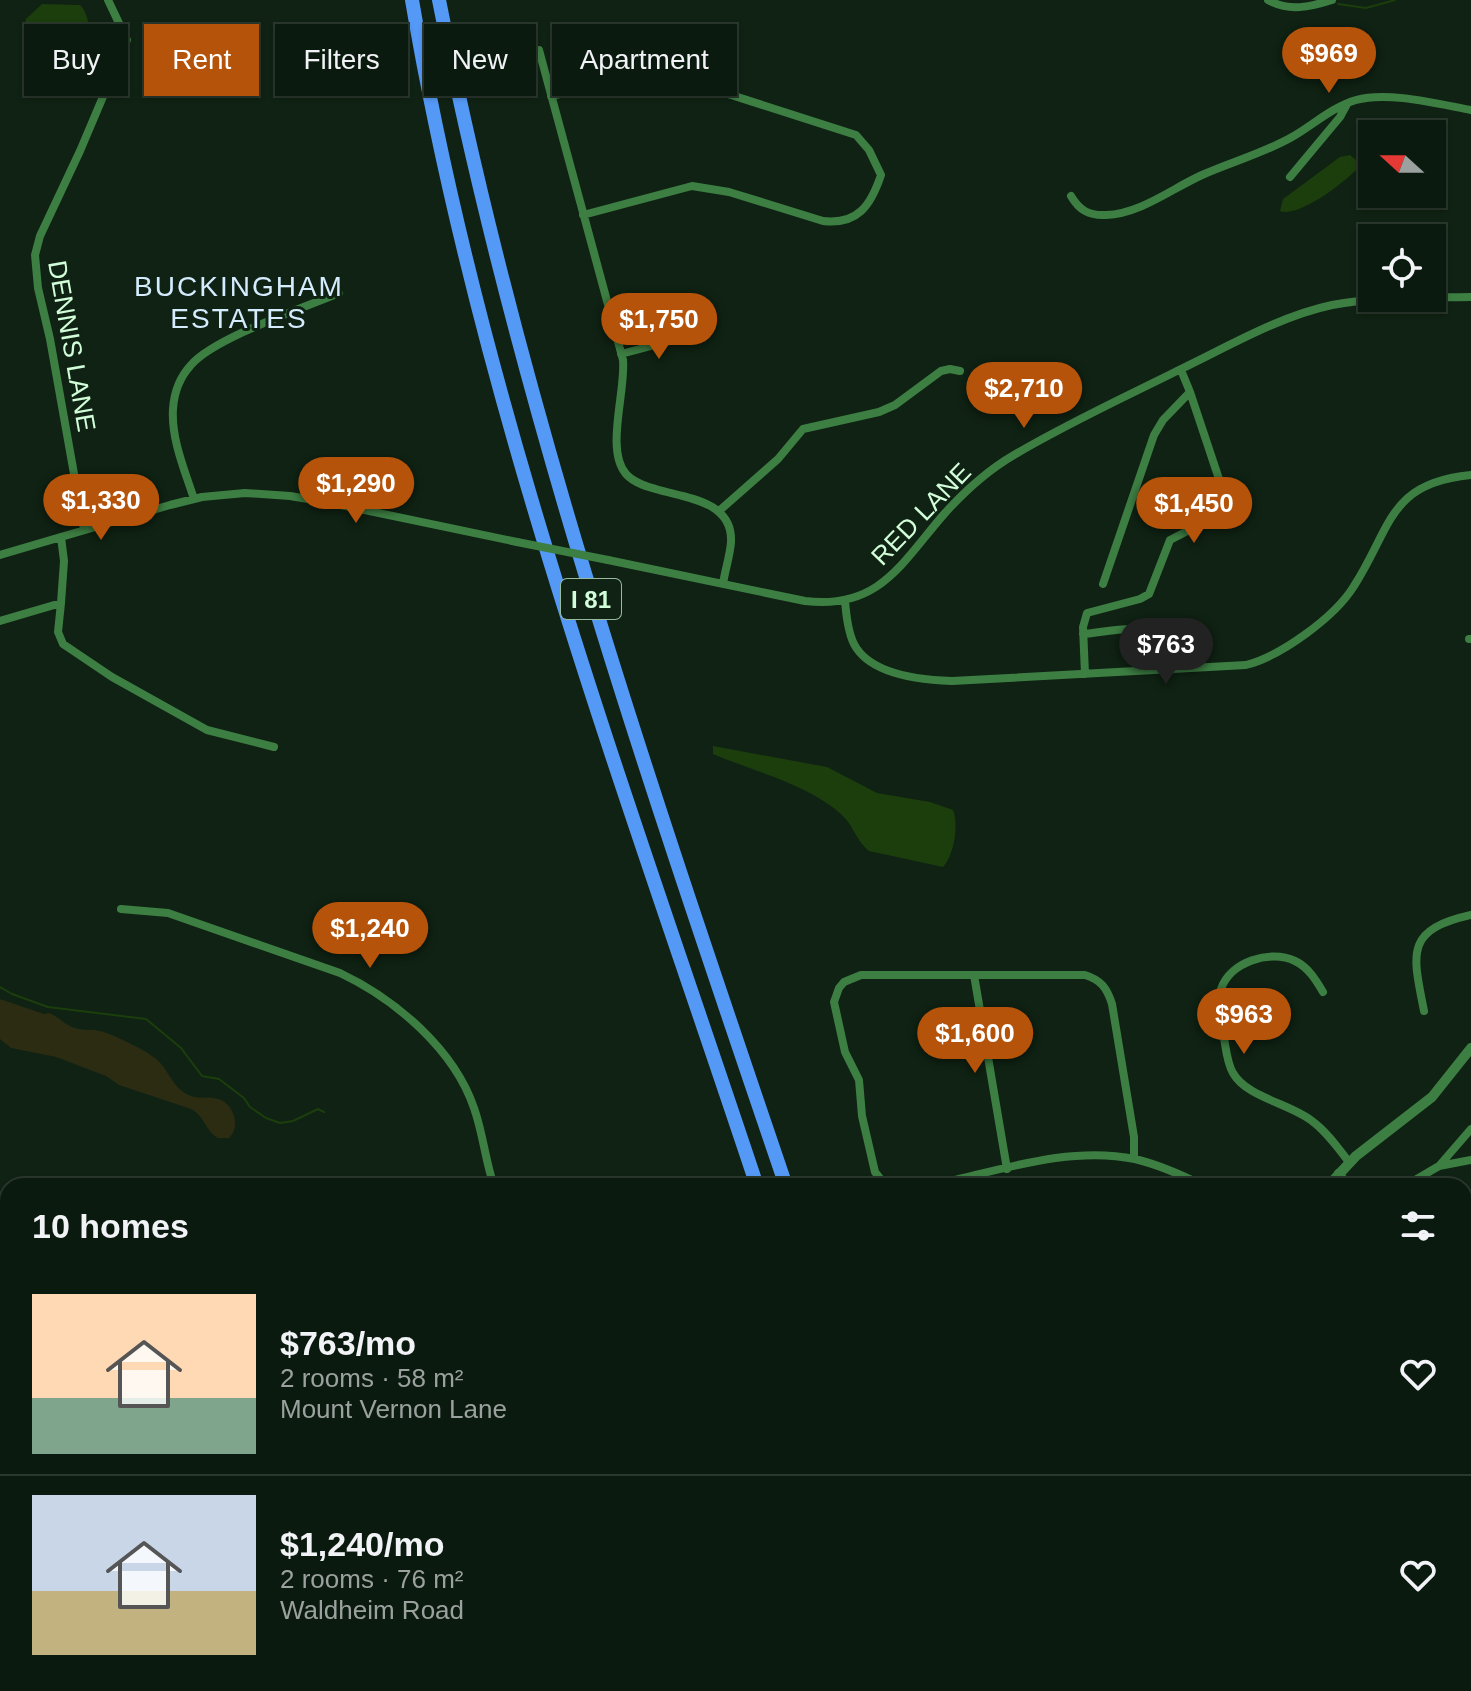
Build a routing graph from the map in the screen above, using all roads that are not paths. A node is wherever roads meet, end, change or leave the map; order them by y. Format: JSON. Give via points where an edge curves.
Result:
{"nodes":[{"id":1,"x":108,"y":0,"type":"edge"},
{"id":2,"x":412,"y":0,"type":"edge"},
{"id":3,"x":439,"y":0,"type":"edge"},
{"id":4,"x":1268,"y":0,"type":"edge"},
{"id":5,"x":1332,"y":0,"type":"edge"},
{"id":6,"x":539,"y":50,"type":"dead end"},
{"id":7,"x":551,"y":96,"type":"junction"},
{"id":8,"x":1347,"y":103,"type":"junction"},
{"id":9,"x":1471,"y":110,"type":"edge"},
{"id":10,"x":1290,"y":177,"type":"dead end"},
{"id":11,"x":1071,"y":196,"type":"dead end"},
{"id":12,"x":583,"y":215,"type":"junction"},
{"id":13,"x":339,"y":293,"type":"dead end"},
{"id":14,"x":1471,"y":297,"type":"edge"},
{"id":15,"x":689,"y":336,"type":"dead end"},
{"id":16,"x":621,"y":354,"type":"junction"},
{"id":17,"x":1181,"y":370,"type":"junction"},
{"id":18,"x":960,"y":371,"type":"dead end"},
{"id":19,"x":1190,"y":392,"type":"junction"},
{"id":20,"x":1471,"y":475,"type":"edge"},
{"id":21,"x":194,"y":499,"type":"junction"},
{"id":22,"x":719,"y":511,"type":"junction"},
{"id":23,"x":84,"y":530,"type":"junction"},
{"id":24,"x":61,"y":537,"type":"junction"},
{"id":25,"x":0,"y":555,"type":"edge"},
{"id":26,"x":723,"y":584,"type":"junction"},
{"id":27,"x":1103,"y":584,"type":"dead end"},
{"id":28,"x":845,"y":600,"type":"junction"},
{"id":29,"x":61,"y":603,"type":"junction"},
{"id":30,"x":0,"y":621,"type":"edge"},
{"id":31,"x":1083,"y":634,"type":"junction"},
{"id":32,"x":1174,"y":669,"type":"junction"},
{"id":33,"x":1085,"y":674,"type":"junction"},
{"id":34,"x":274,"y":747,"type":"dead end"},
{"id":35,"x":121,"y":909,"type":"dead end"},
{"id":36,"x":1471,"y":915,"type":"edge"},
{"id":37,"x":974,"y":975,"type":"junction"},
{"id":38,"x":1323,"y":992,"type":"dead end"},
{"id":39,"x":1424,"y":1011,"type":"dead end"},
{"id":40,"x":1471,"y":1048,"type":"edge"},
{"id":41,"x":1471,"y":1129,"type":"edge"},
{"id":42,"x":1134,"y":1159,"type":"junction"},
{"id":43,"x":1471,"y":1160,"type":"edge"},
{"id":44,"x":1349,"y":1162,"type":"junction"},
{"id":45,"x":1439,"y":1166,"type":"junction"},
{"id":46,"x":1007,"y":1169,"type":"junction"},
{"id":47,"x":1338,"y":1173,"type":"junction"},
{"id":48,"x":491,"y":1178,"type":"edge"},
{"id":49,"x":754,"y":1178,"type":"edge"},
{"id":50,"x":783,"y":1178,"type":"edge"},
{"id":51,"x":880,"y":1178,"type":"edge"},
{"id":52,"x":966,"y":1178,"type":"edge"},
{"id":53,"x":1187,"y":1178,"type":"edge"},
{"id":54,"x":1334,"y":1178,"type":"edge"},
{"id":55,"x":1343,"y":1178,"type":"edge"},
{"id":56,"x":1419,"y":1178,"type":"edge"}],
"edges":[{"from":1,"to":23,"type":"street","name":"DENNIS LANE","via":[[127,40],[35,255]]},
{"from":2,"to":49,"type":"highway","number":"I 81","via":[[448,185],[505,414]]},
{"from":3,"to":50,"type":"highway","number":"I 81","via":[[513,324],[576,552]]},
{"from":4,"to":5,"type":"street","via":[[1289,7]]},
{"from":6,"to":7,"type":"street"},
{"from":7,"to":12,"type":"street"},
{"from":7,"to":12,"type":"street","via":[[669,75],[856,135],[881,175],[869,204],[836,223],[692,186]]},
{"from":8,"to":9,"type":"street","via":[[1375,97]]},
{"from":8,"to":10,"type":"street"},
{"from":8,"to":11,"type":"street","via":[[1279,144],[1132,210],[1098,215],[1081,210]]},
{"from":12,"to":16,"type":"street"},
{"from":13,"to":21,"type":"street","via":[[207,351],[182,375],[173,419]]},
{"from":14,"to":17,"type":"street","name":"RED LANE","via":[[1367,301],[1319,309]]},
{"from":15,"to":16,"type":"street"},
{"from":16,"to":22,"type":"street","via":[[625,376],[616,445],[626,474],[642,485]]},
{"from":17,"to":19,"type":"street"},
{"from":17,"to":28,"type":"street","name":"RED LANE","via":[[1004,461],[958,499],[888,580]]},
{"from":18,"to":22,"type":"street","via":[[941,371],[879,412],[803,429],[778,459]]},
{"from":19,"to":27,"type":"street","via":[[1154,435]]},
{"from":19,"to":31,"type":"street","via":[[1221,499],[1209,517],[1169,542],[1149,594],[1089,612]]},
{"from":20,"to":32,"type":"street","via":[[1427,484],[1407,497],[1344,600],[1287,646],[1246,665]]},
{"from":21,"to":23,"type":"street"},
{"from":21,"to":26,"type":"street","name":"RED LANE","bridge":true,"via":[[245,493],[290,496]]},
{"from":22,"to":26,"type":"street","via":[[731,540]]},
{"from":23,"to":24,"type":"street"},
{"from":24,"to":25,"type":"street"},
{"from":24,"to":29,"type":"street"},
{"from":26,"to":28,"type":"street","name":"RED LANE","via":[[805,601]]},
{"from":28,"to":33,"type":"street","via":[[855,645],[869,660],[896,671],[952,681]]},
{"from":29,"to":30,"type":"street"},
{"from":29,"to":34,"type":"street","via":[[58,632],[63,644],[199,727]]},
{"from":31,"to":32,"type":"street","via":[[1152,632]]},
{"from":31,"to":33,"type":"street"},
{"from":32,"to":33,"type":"street"},
{"from":35,"to":48,"type":"street","via":[[168,913],[361,983],[437,1048],[467,1088]]},
{"from":36,"to":39,"type":"street","via":[[1432,928],[1422,940],[1415,962]]},
{"from":37,"to":42,"type":"street","via":[[1085,975],[1105,987],[1132,1122]]},
{"from":37,"to":46,"type":"street"},
{"from":37,"to":51,"type":"street","via":[[861,975],[844,982],[835,995]]},
{"from":38,"to":44,"type":"street","via":[[1297,962],[1267,958],[1231,972],[1221,989],[1219,1008],[1237,1079],[1314,1122]]},
{"from":40,"to":44,"type":"street","via":[[1432,1097]]},
{"from":41,"to":45,"type":"street"},
{"from":42,"to":46,"type":"street","via":[[1072,1156]]},
{"from":42,"to":53,"type":"street"},
{"from":43,"to":45,"type":"street"},
{"from":44,"to":47,"type":"street"},
{"from":45,"to":56,"type":"street"},
{"from":46,"to":52,"type":"street"},
{"from":47,"to":54,"type":"street"},
{"from":47,"to":55,"type":"street"}]}
